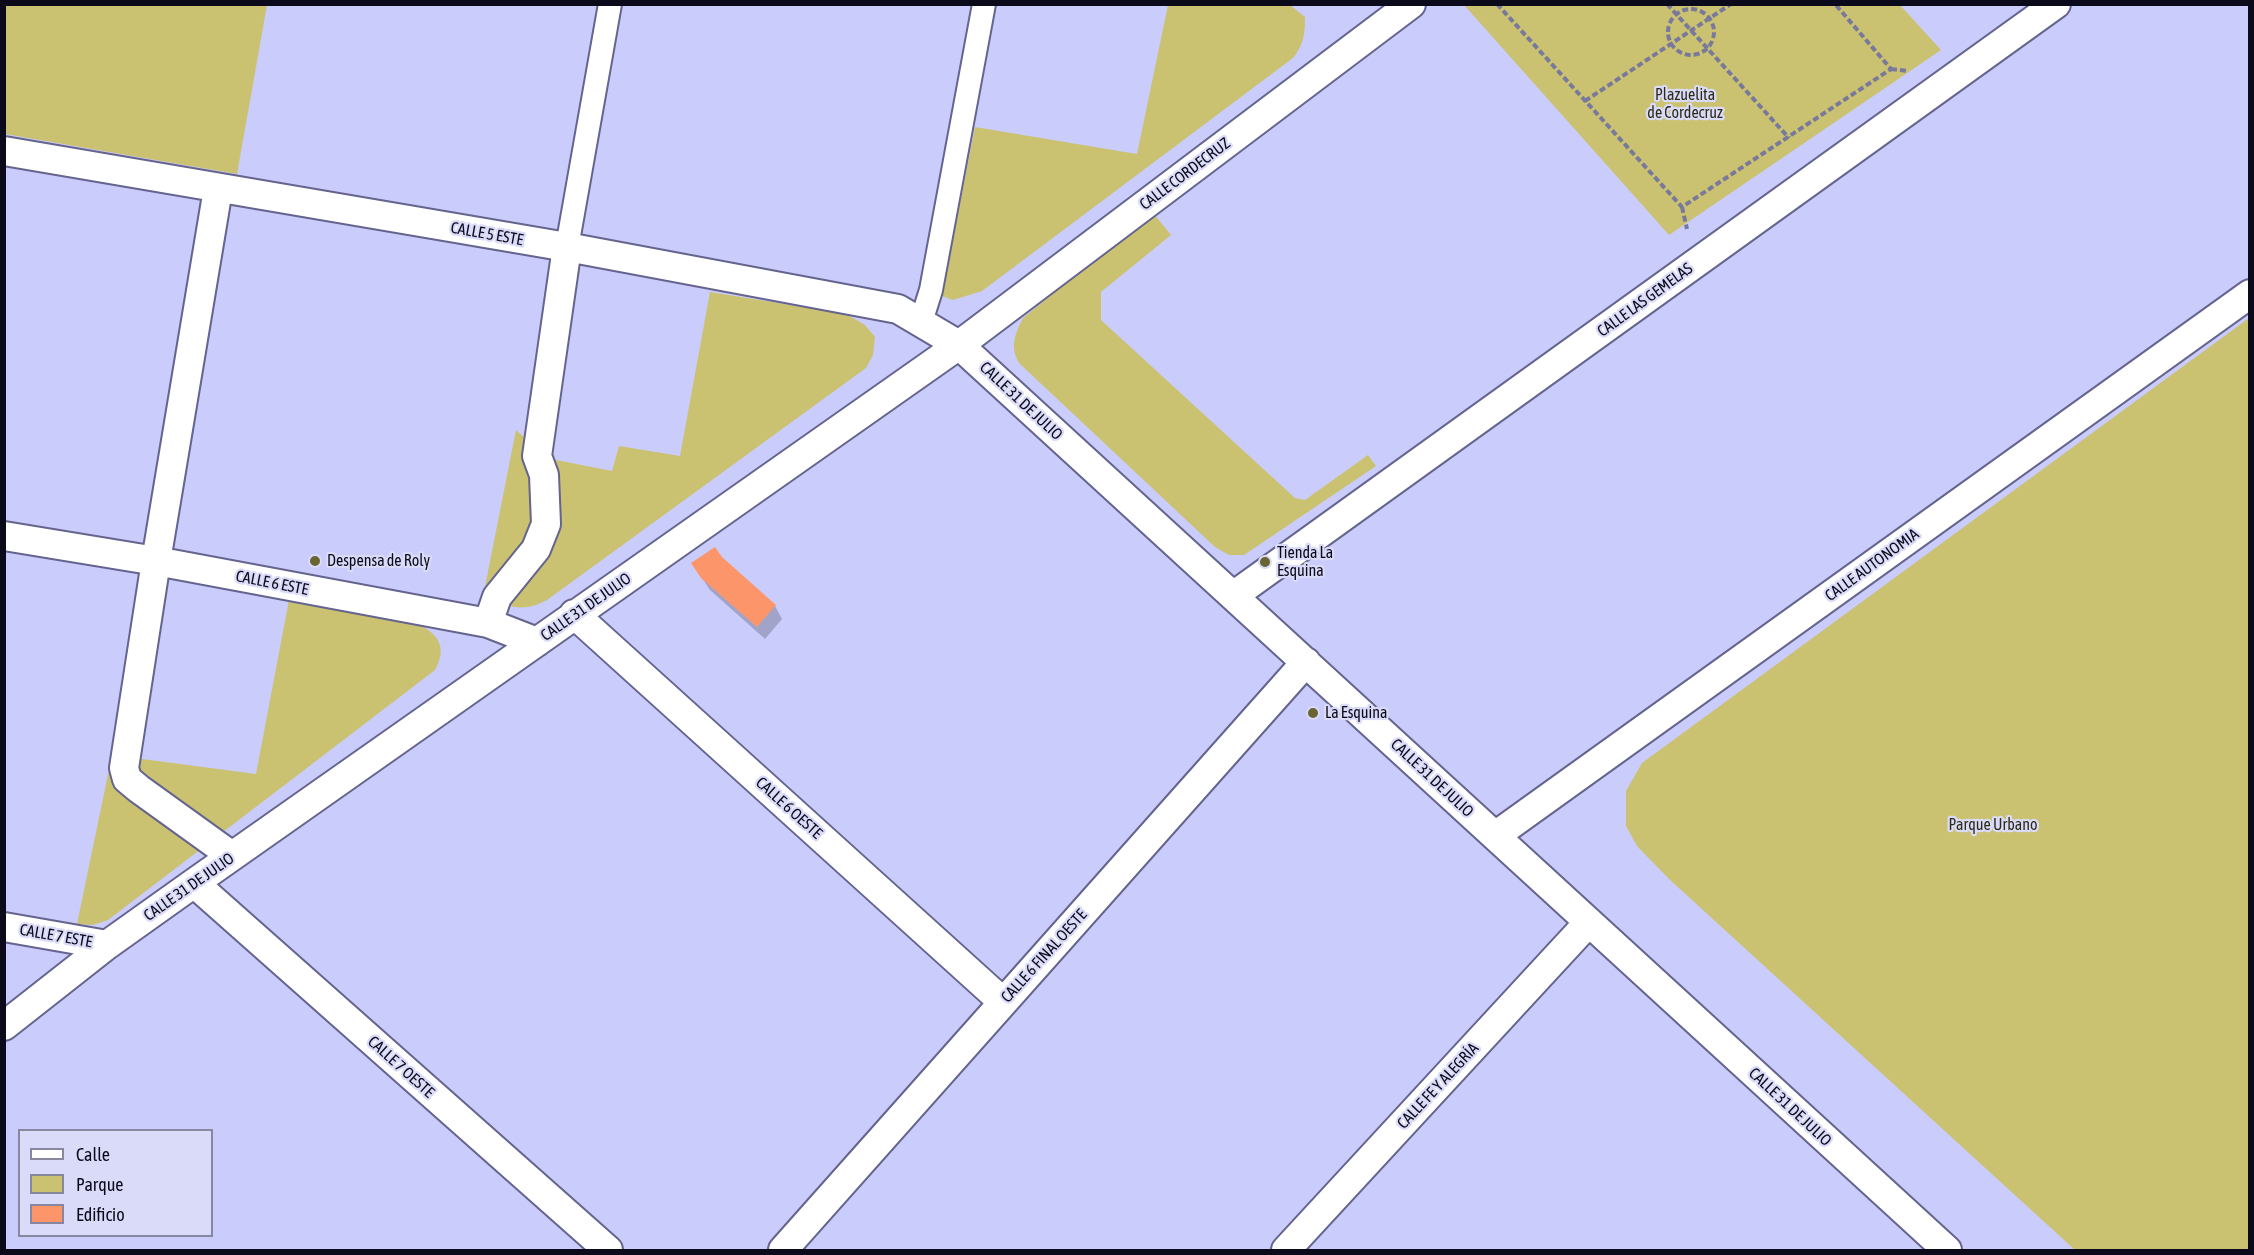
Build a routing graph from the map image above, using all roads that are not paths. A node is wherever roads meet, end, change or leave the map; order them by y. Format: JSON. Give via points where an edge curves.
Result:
{"nodes":[{"id":1,"x":610,"y":4,"type":"edge"},
{"id":2,"x":984,"y":4,"type":"edge"},
{"id":3,"x":1411,"y":4,"type":"edge"},
{"id":4,"x":2056,"y":4,"type":"edge"},
{"id":5,"x":4,"y":151,"type":"edge"},
{"id":6,"x":218,"y":189,"type":"junction"},
{"id":7,"x":567,"y":247,"type":"junction"},
{"id":8,"x":2250,"y":294,"type":"edge"},
{"id":9,"x":921,"y":322,"type":"junction"},
{"id":10,"x":959,"y":345,"type":"junction"},
{"id":11,"x":4,"y":536,"type":"edge"},
{"id":12,"x":156,"y":561,"type":"junction"},
{"id":13,"x":1233,"y":596,"type":"junction"},
{"id":14,"x":574,"y":614,"type":"junction"},
{"id":15,"x":488,"y":623,"type":"junction"},
{"id":16,"x":537,"y":642,"type":"junction"},
{"id":17,"x":1306,"y":662,"type":"junction"},
{"id":18,"x":1495,"y":836,"type":"junction"},
{"id":19,"x":232,"y":856,"type":"junction"},
{"id":20,"x":194,"y":883,"type":"junction"},
{"id":21,"x":1589,"y":922,"type":"junction"},
{"id":22,"x":4,"y":927,"type":"edge"},
{"id":23,"x":107,"y":945,"type":"junction"},
{"id":24,"x":1003,"y":1002,"type":"junction"},
{"id":25,"x":4,"y":1026,"type":"edge"},
{"id":26,"x":608,"y":1251,"type":"edge"},
{"id":27,"x":783,"y":1251,"type":"edge"},
{"id":28,"x":1286,"y":1251,"type":"edge"},
{"id":29,"x":1947,"y":1251,"type":"edge"}],
"edges":[{"from":1,"to":7,"type":"street"},
{"from":2,"to":9,"type":"street","via":[[931,290]]},
{"from":3,"to":10,"type":"street","name":"CALLE CORDECRUZ"},
{"from":4,"to":13,"type":"street","name":"CALLE LAS GEMELAS"},
{"from":5,"to":6,"type":"street","name":"CALLE 5 ESTE"},
{"from":6,"to":7,"type":"street","name":"CALLE 5 ESTE"},
{"from":6,"to":12,"type":"street"},
{"from":7,"to":9,"type":"street","name":"CALLE 5 ESTE","via":[[898,309]]},
{"from":7,"to":15,"type":"street","via":[[537,456],[544,475],[546,524],[537,549],[497,597]]},
{"from":8,"to":18,"type":"street","name":"CALLE AUTONOMIA"},
{"from":9,"to":10,"type":"street","name":"CALLE 5 ESTE"},
{"from":10,"to":13,"type":"street","name":"CALLE 31 DE JULIO"},
{"from":10,"to":14,"type":"street","name":"CALLE 31 DE JULIO"},
{"from":11,"to":12,"type":"street","name":"CALLE 6 ESTE"},
{"from":12,"to":15,"type":"street","name":"CALLE 6 ESTE"},
{"from":12,"to":19,"type":"street","via":[[124,768],[127,779],[149,797]]},
{"from":13,"to":17,"type":"street","name":"CALLE 31 DE JULIO"},
{"from":14,"to":16,"type":"street","name":"CALLE 31 DE JULIO"},
{"from":14,"to":24,"type":"street","name":"CALLE 6 OESTE"},
{"from":15,"to":16,"type":"street","name":"CALLE 6 ESTE"},
{"from":16,"to":19,"type":"street","name":"CALLE 31 DE JULIO"},
{"from":17,"to":18,"type":"street","name":"CALLE 31 DE JULIO"},
{"from":17,"to":24,"type":"street","name":"CALLE 6 FINAL OESTE"},
{"from":18,"to":21,"type":"street","name":"CALLE 31 DE JULIO"},
{"from":19,"to":20,"type":"street","name":"CALLE 31 DE JULIO"},
{"from":20,"to":23,"type":"street","name":"CALLE 31 DE JULIO"},
{"from":20,"to":26,"type":"street","name":"CALLE 7 OESTE"},
{"from":21,"to":28,"type":"street","name":"CALLE FE Y ALEGRÍA"},
{"from":21,"to":29,"type":"street","name":"CALLE 31 DE JULIO"},
{"from":22,"to":23,"type":"street","name":"CALLE 7 ESTE"},
{"from":23,"to":25,"type":"street","name":"CALLE 31 DE JULIO"},
{"from":24,"to":27,"type":"street","name":"CALLE 6 FINAL OESTE"}]}
